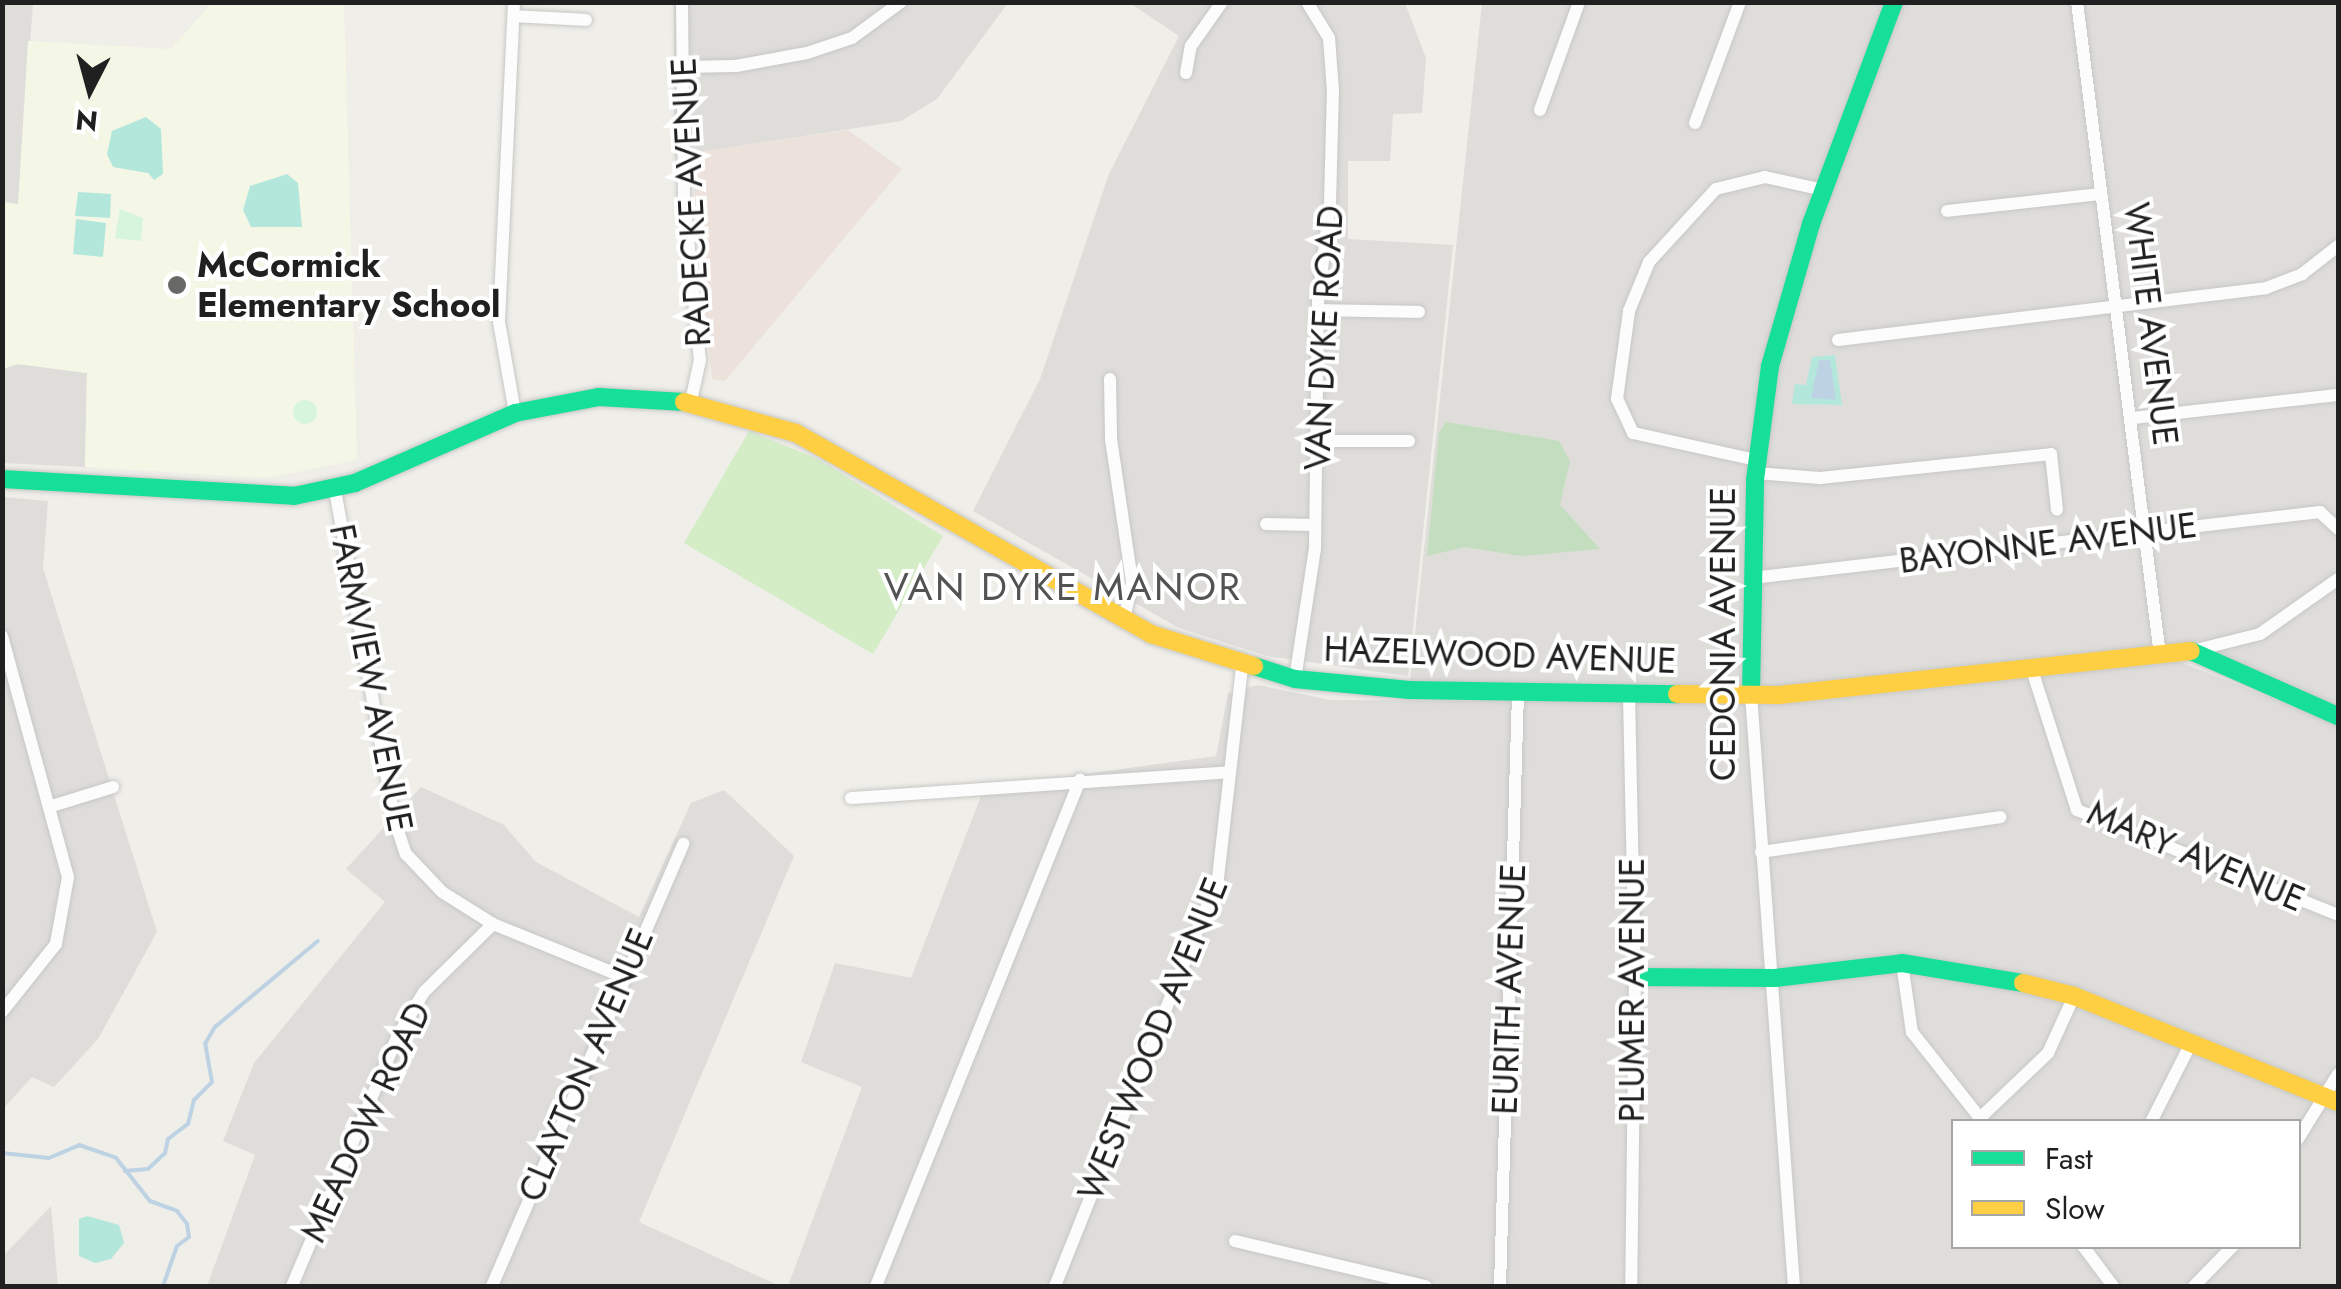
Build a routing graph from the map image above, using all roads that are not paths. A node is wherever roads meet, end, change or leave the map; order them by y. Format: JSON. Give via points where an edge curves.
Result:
{"nodes":[{"id":1,"x":682,"y":2,"type":"edge"},
{"id":2,"x":901,"y":2,"type":"edge"},
{"id":3,"x":1222,"y":2,"type":"edge"},
{"id":4,"x":1307,"y":2,"type":"edge"},
{"id":5,"x":1579,"y":2,"type":"edge"},
{"id":6,"x":1740,"y":2,"type":"edge"},
{"id":7,"x":1894,"y":2,"type":"edge"},
{"id":8,"x":2077,"y":2,"type":"edge"},
{"id":9,"x":514,"y":9,"type":"edge"},
{"id":10,"x":586,"y":20,"type":"dead end"},
{"id":11,"x":682,"y":67,"type":"junction"},
{"id":12,"x":1186,"y":73,"type":"dead end"},
{"id":13,"x":1540,"y":110,"type":"dead end"},
{"id":14,"x":1695,"y":123,"type":"dead end"},
{"id":15,"x":1823,"y":190,"type":"junction"},
{"id":16,"x":2101,"y":194,"type":"junction"},
{"id":17,"x":1948,"y":212,"type":"dead end"},
{"id":18,"x":2338,"y":246,"type":"edge"},
{"id":19,"x":2115,"y":304,"type":"junction"},
{"id":20,"x":1318,"y":310,"type":"junction"},
{"id":21,"x":1419,"y":312,"type":"dead end"},
{"id":22,"x":1838,"y":340,"type":"dead end"},
{"id":23,"x":1110,"y":378,"type":"dead end"},
{"id":24,"x":2338,"y":395,"type":"edge"},
{"id":25,"x":691,"y":401,"type":"junction"},
{"id":26,"x":515,"y":413,"type":"junction"},
{"id":27,"x":2132,"y":418,"type":"junction"},
{"id":28,"x":1318,"y":440,"type":"junction"},
{"id":29,"x":1409,"y":441,"type":"dead end"},
{"id":30,"x":1756,"y":467,"type":"junction"},
{"id":31,"x":2,"y":479,"type":"edge"},
{"id":32,"x":335,"y":490,"type":"junction"},
{"id":33,"x":2057,"y":510,"type":"dead end"},
{"id":34,"x":1266,"y":524,"type":"dead end"},
{"id":35,"x":1315,"y":526,"type":"junction"},
{"id":36,"x":2338,"y":529,"type":"edge"},
{"id":37,"x":2143,"y":530,"type":"junction"},
{"id":38,"x":1752,"y":578,"type":"junction"},
{"id":39,"x":2338,"y":579,"type":"edge"},
{"id":40,"x":1124,"y":621,"type":"junction"},
{"id":41,"x":2,"y":636,"type":"edge"},
{"id":42,"x":2193,"y":650,"type":"junction"},
{"id":43,"x":2160,"y":654,"type":"junction"},
{"id":44,"x":1242,"y":668,"type":"junction"},
{"id":45,"x":2032,"y":670,"type":"junction"},
{"id":46,"x":1295,"y":679,"type":"junction"},
{"id":47,"x":1518,"y":692,"type":"junction"},
{"id":48,"x":1629,"y":694,"type":"junction"},
{"id":49,"x":1751,"y":694,"type":"junction"},
{"id":50,"x":2338,"y":716,"type":"edge"},
{"id":51,"x":1230,"y":772,"type":"junction"},
{"id":52,"x":1080,"y":780,"type":"junction"},
{"id":53,"x":114,"y":787,"type":"dead end"},
{"id":54,"x":851,"y":798,"type":"dead end"},
{"id":55,"x":52,"y":806,"type":"junction"},
{"id":56,"x":2000,"y":817,"type":"dead end"},
{"id":57,"x":683,"y":844,"type":"dead end"},
{"id":58,"x":1761,"y":852,"type":"junction"},
{"id":59,"x":2338,"y":914,"type":"edge"},
{"id":60,"x":493,"y":924,"type":"junction"},
{"id":61,"x":1902,"y":962,"type":"junction"},
{"id":62,"x":622,"y":976,"type":"junction"},
{"id":63,"x":1635,"y":978,"type":"junction"},
{"id":64,"x":1775,"y":978,"type":"junction"},
{"id":65,"x":2074,"y":996,"type":"junction"},
{"id":66,"x":2,"y":1012,"type":"edge"},
{"id":67,"x":2191,"y":1043,"type":"junction"},
{"id":68,"x":2338,"y":1074,"type":"edge"},
{"id":69,"x":2332,"y":1099,"type":"edge"},
{"id":70,"x":1980,"y":1119,"type":"edge"},
{"id":71,"x":1982,"y":1119,"type":"edge"},
{"id":72,"x":2153,"y":1119,"type":"edge"},
{"id":73,"x":2301,"y":1135,"type":"edge"},
{"id":74,"x":1235,"y":1240,"type":"dead end"},
{"id":75,"x":2085,"y":1249,"type":"edge"},
{"id":76,"x":2230,"y":1249,"type":"edge"},
{"id":77,"x":292,"y":1286,"type":"edge"},
{"id":78,"x":492,"y":1286,"type":"edge"},
{"id":79,"x":876,"y":1286,"type":"edge"},
{"id":80,"x":1055,"y":1286,"type":"edge"},
{"id":81,"x":1426,"y":1286,"type":"edge"},
{"id":82,"x":1500,"y":1286,"type":"edge"},
{"id":83,"x":1631,"y":1286,"type":"edge"},
{"id":84,"x":1794,"y":1286,"type":"edge"},
{"id":85,"x":2113,"y":1286,"type":"edge"},
{"id":86,"x":2194,"y":1286,"type":"edge"}],
"edges":[{"from":1,"to":11,"type":"street","name":"RADECKE AVENUE"},
{"from":2,"to":11,"type":"street","via":[[852,38],[807,53],[736,66]]},
{"from":3,"to":12,"type":"street","via":[[1191,46]]},
{"from":4,"to":20,"type":"street","name":"VAN DYKE ROAD","via":[[1328,38],[1333,91]]},
{"from":5,"to":13,"type":"street"},
{"from":6,"to":14,"type":"street"},
{"from":7,"to":15,"type":"street","name":"CEDONIA AVENUE"},
{"from":8,"to":16,"type":"street","name":"WHITE AVENUE"},
{"from":9,"to":10,"type":"street"},
{"from":9,"to":26,"type":"street","via":[[499,322]]},
{"from":11,"to":25,"type":"street","name":"RADECKE AVENUE","via":[[684,198],[700,360]]},
{"from":15,"to":30,"type":"street","name":"CEDONIA AVENUE","via":[[1774,352]]},
{"from":15,"to":30,"type":"street","via":[[1778,178],[1732,182],[1701,201],[1640,278],[1629,311],[1617,399],[1633,434]]},
{"from":16,"to":17,"type":"street"},
{"from":16,"to":19,"type":"street","name":"WHITE AVENUE"},
{"from":18,"to":19,"type":"street","via":[[2302,274],[2266,288]]},
{"from":19,"to":22,"type":"street"},
{"from":19,"to":27,"type":"street","name":"WHITE AVENUE"},
{"from":20,"to":21,"type":"street"},
{"from":20,"to":28,"type":"street","name":"VAN DYKE ROAD"},
{"from":23,"to":40,"type":"street","via":[[1110,440],[1132,582]]},
{"from":24,"to":27,"type":"street"},
{"from":25,"to":26,"type":"street","name":"HAZELWOOD AVENUE","via":[[599,397]]},
{"from":25,"to":40,"type":"street","name":"HAZELWOOD AVENUE","via":[[796,433]]},
{"from":26,"to":32,"type":"street","name":"HAZELWOOD AVENUE"},
{"from":27,"to":37,"type":"street","name":"WHITE AVENUE"},
{"from":28,"to":29,"type":"street"},
{"from":28,"to":35,"type":"street","name":"VAN DYKE ROAD"},
{"from":30,"to":33,"type":"street","via":[[1820,478],[2052,454]]},
{"from":30,"to":38,"type":"street","name":"CEDONIA AVENUE"},
{"from":31,"to":32,"type":"street","name":"HAZELWOOD AVENUE","via":[[259,498]]},
{"from":32,"to":60,"type":"street","name":"FARMVIEW AVENUE","via":[[400,840],[442,892]]},
{"from":34,"to":35,"type":"street"},
{"from":35,"to":46,"type":"street","name":"VAN DYKE ROAD"},
{"from":36,"to":37,"type":"street","name":"BAYONNE AVENUE","via":[[2320,512]]},
{"from":37,"to":38,"type":"street","name":"BAYONNE AVENUE"},
{"from":37,"to":43,"type":"street","name":"WHITE AVENUE"},
{"from":38,"to":49,"type":"street","name":"CEDONIA AVENUE"},
{"from":39,"to":42,"type":"street","name":"HAZELWOOD AVENUE","via":[[2260,634]]},
{"from":40,"to":44,"type":"street","name":"HAZELWOOD AVENUE"},
{"from":41,"to":55,"type":"street"},
{"from":42,"to":43,"type":"street","name":"HAZELWOOD AVENUE"},
{"from":42,"to":50,"type":"street"},
{"from":43,"to":45,"type":"street","name":"HAZELWOOD AVENUE"},
{"from":44,"to":46,"type":"street","name":"HAZELWOOD AVENUE"},
{"from":44,"to":51,"type":"street","name":"WESTWOOD AVENUE"},
{"from":45,"to":49,"type":"street","name":"HAZELWOOD AVENUE"},
{"from":45,"to":59,"type":"street","name":"MARY AVENUE","via":[[2076,810]]},
{"from":46,"to":47,"type":"street","name":"HAZELWOOD AVENUE"},
{"from":47,"to":48,"type":"street","name":"HAZELWOOD AVENUE"},
{"from":47,"to":82,"type":"street","name":"EURITH AVENUE"},
{"from":48,"to":49,"type":"street","name":"HAZELWOOD AVENUE"},
{"from":48,"to":63,"type":"street","name":"PLUMER AVENUE"},
{"from":49,"to":58,"type":"street","name":"CEDONIA AVENUE"},
{"from":51,"to":52,"type":"street"},
{"from":51,"to":80,"type":"street","name":"WESTWOOD AVENUE","via":[[1218,878]]},
{"from":52,"to":54,"type":"street"},
{"from":52,"to":79,"type":"street"},
{"from":53,"to":55,"type":"street"},
{"from":55,"to":66,"type":"street","via":[[68,877],[65,916],[50,955]]},
{"from":56,"to":58,"type":"street"},
{"from":57,"to":62,"type":"street","name":"CLAYTON AVENUE"},
{"from":58,"to":64,"type":"street","name":"CEDONIA AVENUE"},
{"from":60,"to":62,"type":"street","name":"FARMVIEW AVENUE"},
{"from":60,"to":77,"type":"street","name":"MEADOW ROAD","via":[[424,992],[398,1035]]},
{"from":61,"to":64,"type":"street"},
{"from":61,"to":65,"type":"street","via":[[2002,974]]},
{"from":61,"to":70,"type":"street","via":[[1912,1032]]},
{"from":62,"to":78,"type":"street","name":"CLAYTON AVENUE"},
{"from":63,"to":64,"type":"street"},
{"from":63,"to":83,"type":"street","name":"PLUMER AVENUE"},
{"from":64,"to":84,"type":"street","name":"CEDONIA AVENUE"},
{"from":65,"to":67,"type":"street"},
{"from":65,"to":71,"type":"street","via":[[2048,1053]]},
{"from":67,"to":69,"type":"street"},
{"from":67,"to":72,"type":"street"},
{"from":68,"to":69,"type":"street"},
{"from":69,"to":73,"type":"street"},
{"from":74,"to":81,"type":"street"},
{"from":75,"to":85,"type":"street"},
{"from":76,"to":86,"type":"street"}]}
